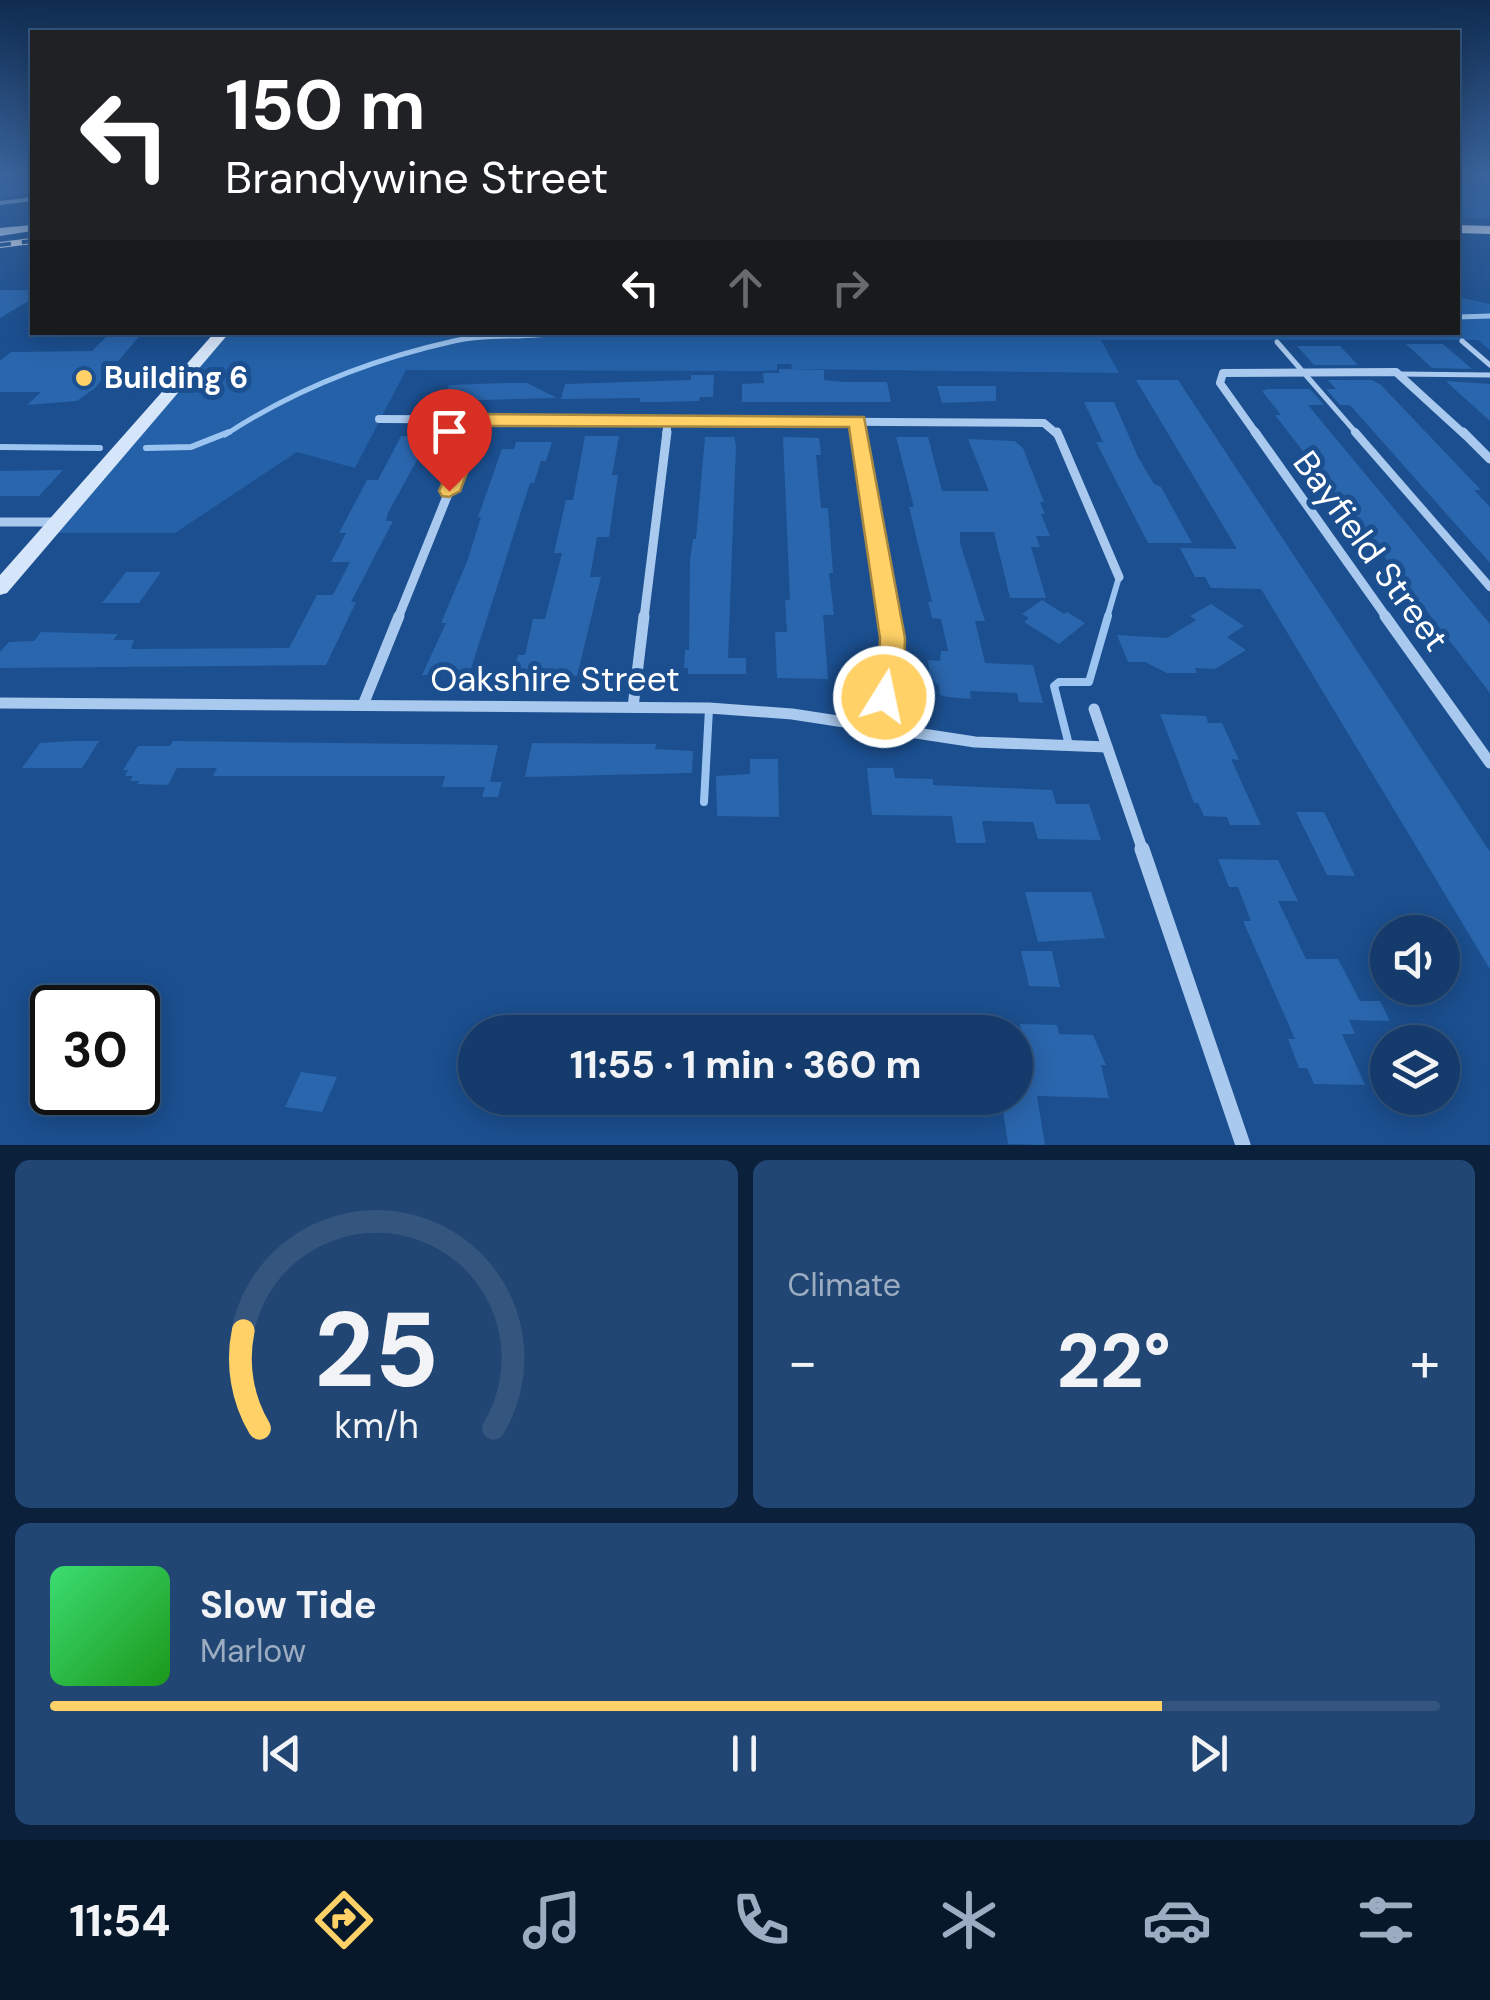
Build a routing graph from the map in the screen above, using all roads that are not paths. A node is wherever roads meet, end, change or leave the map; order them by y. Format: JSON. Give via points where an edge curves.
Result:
{"nodes":[{"id":1,"x":30,"y":228,"type":"edge"},
{"id":2,"x":1460,"y":229,"type":"edge"},
{"id":3,"x":1490,"y":230,"type":"edge"},
{"id":4,"x":0,"y":232,"type":"edge"},
{"id":5,"x":221,"y":335,"type":"edge"},
{"id":6,"x":1462,"y":341,"type":"dead end"},
{"id":7,"x":1277,"y":342,"type":"dead end"},
{"id":8,"x":1490,"y":365,"type":"edge"},
{"id":9,"x":1302,"y":371,"type":"junction"},
{"id":10,"x":1400,"y":374,"type":"junction"},
{"id":11,"x":1490,"y":375,"type":"edge"},
{"id":12,"x":379,"y":419,"type":"dead end"},
{"id":13,"x":478,"y":420,"type":"junction"},
{"id":14,"x":668,"y":421,"type":"junction"},
{"id":15,"x":858,"y":421,"type":"junction"},
{"id":16,"x":1490,"y":459,"type":"edge"},
{"id":17,"x":0,"y":522,"type":"edge"},
{"id":18,"x":56,"y":522,"type":"junction"},
{"id":19,"x":1119,"y":577,"type":"dead end"},
{"id":20,"x":1490,"y":587,"type":"edge"},
{"id":21,"x":0,"y":588,"type":"edge"},
{"id":22,"x":0,"y":703,"type":"edge"},
{"id":23,"x":363,"y":705,"type":"junction"},
{"id":24,"x":633,"y":707,"type":"junction"},
{"id":25,"x":1094,"y":708,"type":"dead end"},
{"id":26,"x":876,"y":727,"type":"junction"},
{"id":27,"x":1107,"y":747,"type":"junction"},
{"id":28,"x":1490,"y":763,"type":"edge"},
{"id":29,"x":1243,"y":1145,"type":"edge"}],
"edges":[{"from":1,"to":4,"type":"street"},
{"from":2,"to":3,"type":"main road"},
{"from":5,"to":18,"type":"street"},
{"from":6,"to":8,"type":"lane"},
{"from":7,"to":9,"type":"lane"},
{"from":9,"to":10,"type":"street"},
{"from":9,"to":20,"type":"lane"},
{"from":9,"to":28,"type":"street","name":"Bayfield Street","via":[[1228,371],[1220,388]]},
{"from":10,"to":11,"type":"lane"},
{"from":10,"to":16,"type":"street"},
{"from":12,"to":13,"type":"street"},
{"from":13,"to":14,"type":"street"},
{"from":13,"to":23,"type":"street"},
{"from":14,"to":15,"type":"street"},
{"from":14,"to":24,"type":"street"},
{"from":15,"to":19,"type":"street","via":[[1048,424]]},
{"from":15,"to":26,"type":"street","via":[[892,638]]},
{"from":17,"to":18,"type":"street"},
{"from":18,"to":21,"type":"street"},
{"from":22,"to":23,"type":"street","name":"Oakshire Street"},
{"from":23,"to":24,"type":"street","name":"Oakshire Street"},
{"from":24,"to":26,"type":"street","name":"Oakshire Street","via":[[764,711]]},
{"from":25,"to":27,"type":"street"},
{"from":26,"to":27,"type":"street","name":"Oakshire Street","via":[[975,742]]},
{"from":27,"to":29,"type":"street"}]}
